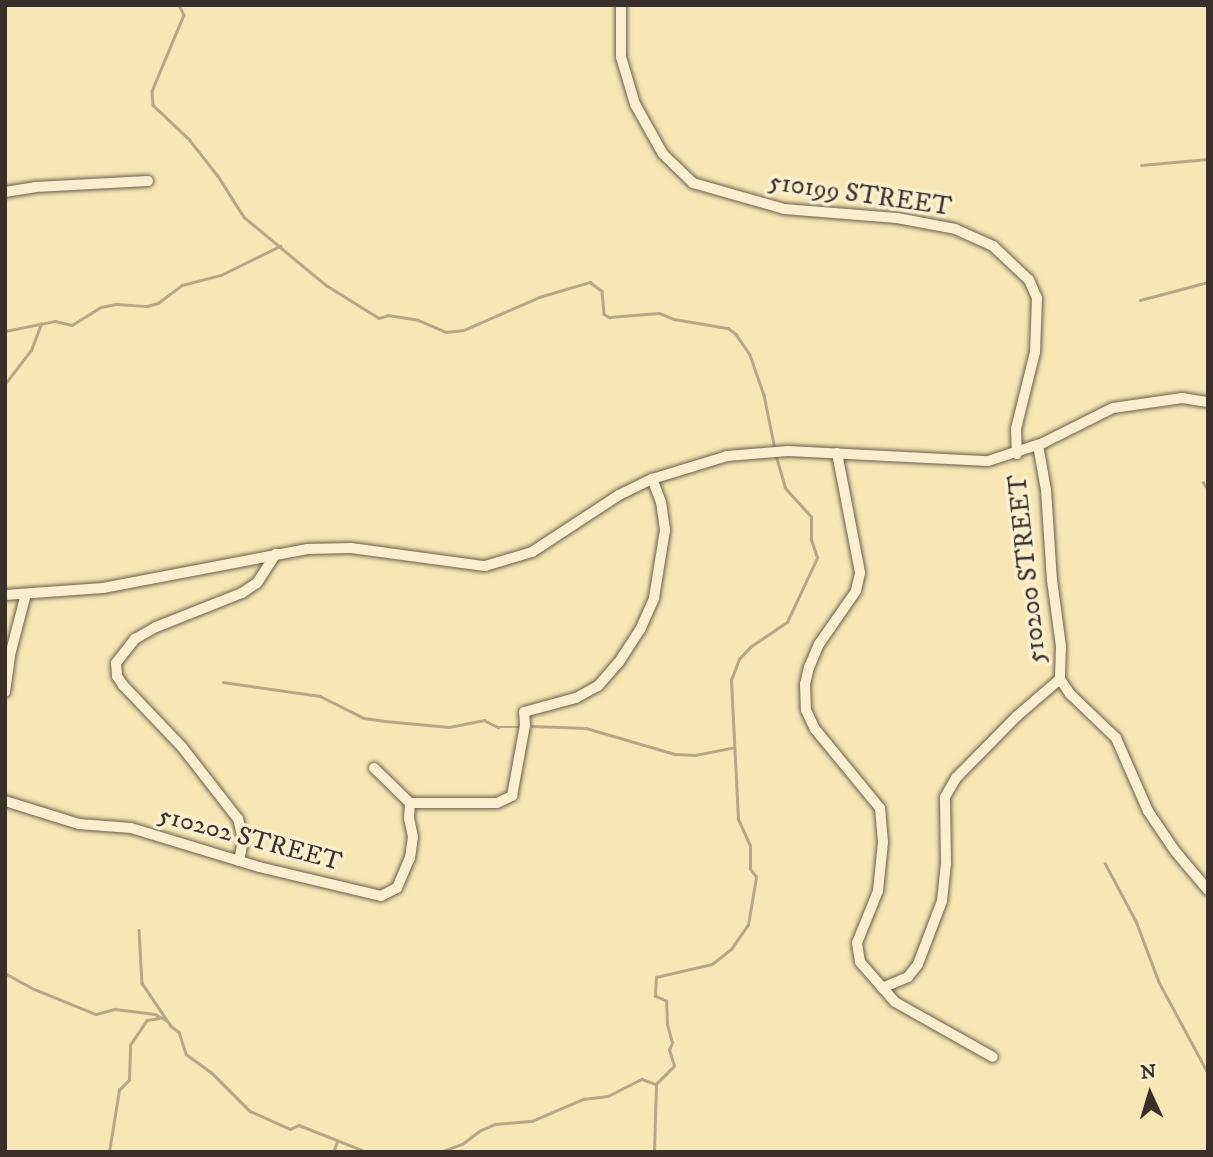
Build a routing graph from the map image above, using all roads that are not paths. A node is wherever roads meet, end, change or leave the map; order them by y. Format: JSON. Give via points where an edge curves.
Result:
{"nodes":[{"id":1,"x":621,"y":5,"type":"edge"},
{"id":2,"x":148,"y":181,"type":"dead end"},
{"id":3,"x":5,"y":192,"type":"edge"},
{"id":4,"x":1208,"y":402,"type":"edge"},
{"id":5,"x":1038,"y":445,"type":"junction"},
{"id":6,"x":837,"y":453,"type":"junction"},
{"id":7,"x":1017,"y":454,"type":"junction"},
{"id":8,"x":652,"y":479,"type":"junction"},
{"id":9,"x":276,"y":554,"type":"junction"},
{"id":10,"x":26,"y":594,"type":"junction"},
{"id":11,"x":5,"y":595,"type":"edge"},
{"id":12,"x":1060,"y":679,"type":"junction"},
{"id":13,"x":5,"y":692,"type":"edge"},
{"id":14,"x":374,"y":768,"type":"dead end"},
{"id":15,"x":5,"y":801,"type":"edge"},
{"id":16,"x":410,"y":803,"type":"junction"},
{"id":17,"x":239,"y":861,"type":"junction"},
{"id":18,"x":1208,"y":890,"type":"edge"},
{"id":19,"x":881,"y":988,"type":"junction"},
{"id":20,"x":993,"y":1057,"type":"dead end"}],
"edges":[{"from":1,"to":7,"type":"street","name":"510199 STREET","via":[[621,57],[635,104],[663,154],[693,183],[784,209],[897,218],[955,229],[993,246],[1030,280],[1037,298],[1035,352],[1016,429]]},
{"from":2,"to":3,"type":"street"},
{"from":4,"to":5,"type":"street","via":[[1182,398],[1113,408]]},
{"from":5,"to":7,"type":"street"},
{"from":5,"to":12,"type":"street","name":"510200 STREET","via":[[1061,647]]},
{"from":6,"to":7,"type":"street","via":[[940,461],[988,461]]},
{"from":6,"to":8,"type":"street","via":[[727,456]]},
{"from":6,"to":19,"type":"street","via":[[860,572],[856,591],[819,644],[809,667],[806,710],[815,729],[880,808],[883,842],[878,891],[857,943],[860,962]]},
{"from":8,"to":9,"type":"street","via":[[532,552],[485,566],[351,548]]},
{"from":8,"to":16,"type":"street","via":[[665,530],[662,557],[654,598],[620,662],[598,687],[524,712],[512,796],[497,803]]},
{"from":9,"to":10,"type":"street","via":[[103,588]]},
{"from":9,"to":17,"type":"street","via":[[257,583],[156,627],[135,639],[116,663],[123,685],[182,747],[238,819],[243,840]]},
{"from":10,"to":11,"type":"street"},
{"from":10,"to":13,"type":"street"},
{"from":12,"to":18,"type":"street","name":"510200 STREET","via":[[1116,738],[1148,811]]},
{"from":12,"to":19,"type":"street","via":[[956,778],[945,797],[942,901],[918,964],[908,977]]},
{"from":14,"to":16,"type":"street"},
{"from":15,"to":17,"type":"street","name":"510202 STREET","via":[[79,824],[131,828]]},
{"from":16,"to":17,"type":"street","name":"510202 STREET","via":[[410,858],[397,888],[381,896]]},
{"from":19,"to":20,"type":"street","via":[[895,1002]]}]}
